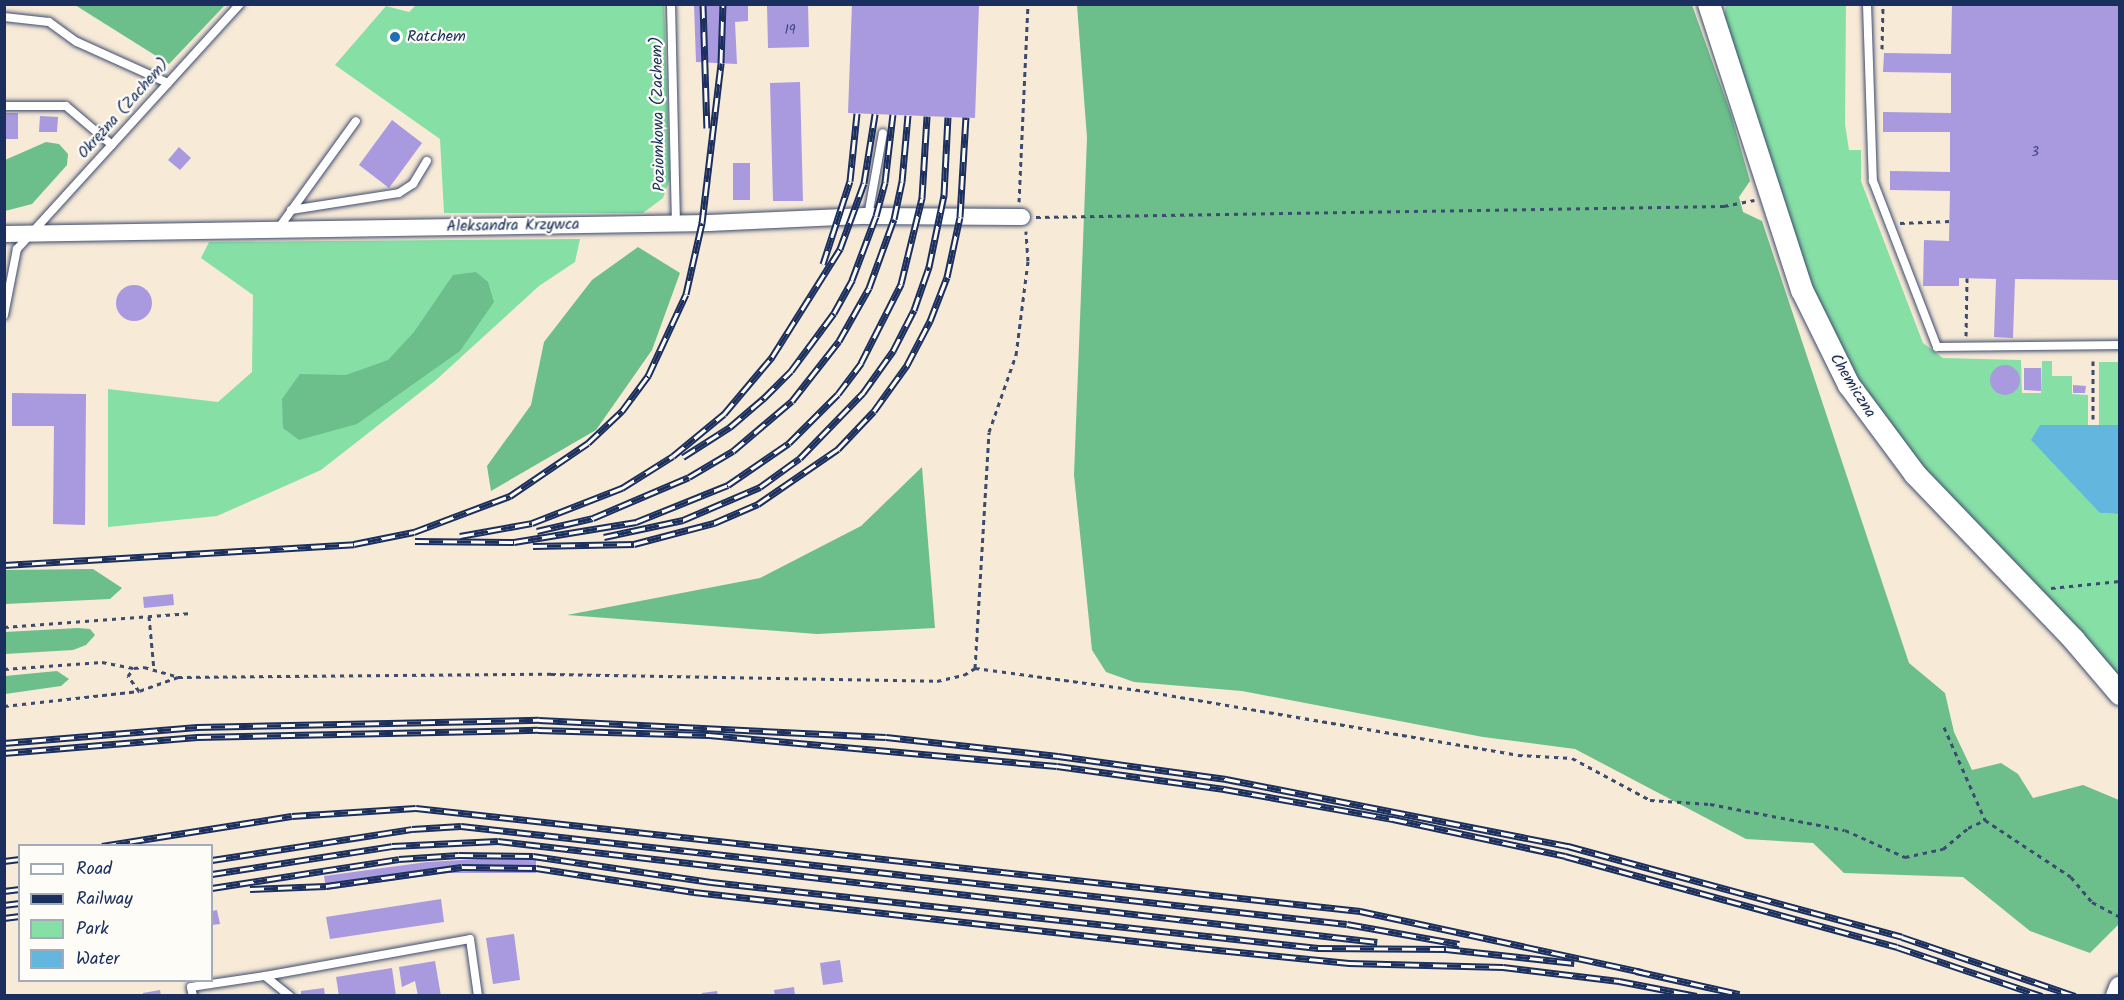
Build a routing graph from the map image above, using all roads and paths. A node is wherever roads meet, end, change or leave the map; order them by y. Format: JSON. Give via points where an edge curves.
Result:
{"nodes":[{"id":1,"x":240,"y":4,"type":"edge"},
{"id":2,"x":671,"y":4,"type":"edge"},
{"id":3,"x":1028,"y":4,"type":"edge"},
{"id":4,"x":1709,"y":4,"type":"edge"},
{"id":5,"x":1867,"y":4,"type":"edge"},
{"id":6,"x":1883,"y":4,"type":"edge"},
{"id":7,"x":4,"y":17,"type":"edge"},
{"id":8,"x":1882,"y":59,"type":"dead end"},
{"id":9,"x":168,"y":83,"type":"junction"},
{"id":10,"x":4,"y":106,"type":"edge"},
{"id":11,"x":356,"y":121,"type":"dead end"},
{"id":12,"x":883,"y":133,"type":"dead end"},
{"id":13,"x":112,"y":145,"type":"junction"},
{"id":14,"x":427,"y":161,"type":"dead end"},
{"id":15,"x":1770,"y":196,"type":"junction"},
{"id":16,"x":291,"y":210,"type":"junction"},
{"id":17,"x":1895,"y":214,"type":"dead end"},
{"id":18,"x":868,"y":216,"type":"junction"},
{"id":19,"x":1022,"y":217,"type":"junction"},
{"id":20,"x":1951,"y":221,"type":"dead end"},
{"id":21,"x":676,"y":223,"type":"junction"},
{"id":22,"x":276,"y":231,"type":"junction"},
{"id":23,"x":4,"y":234,"type":"edge"},
{"id":24,"x":31,"y":234,"type":"junction"},
{"id":25,"x":1967,"y":278,"type":"dead end"},
{"id":26,"x":6,"y":304,"type":"edge"},
{"id":27,"x":4,"y":315,"type":"edge"},
{"id":28,"x":1971,"y":339,"type":"dead end"},
{"id":29,"x":2120,"y":345,"type":"edge"},
{"id":30,"x":2093,"y":361,"type":"dead end"},
{"id":31,"x":2093,"y":419,"type":"dead end"},
{"id":32,"x":2120,"y":581,"type":"edge"},
{"id":33,"x":2026,"y":590,"type":"junction"},
{"id":34,"x":191,"y":613,"type":"dead end"},
{"id":35,"x":149,"y":616,"type":"junction"},
{"id":36,"x":4,"y":627,"type":"edge"},
{"id":37,"x":134,"y":668,"type":"junction"},
{"id":38,"x":975,"y":668,"type":"junction"},
{"id":39,"x":4,"y":669,"type":"edge"},
{"id":40,"x":154,"y":670,"type":"junction"},
{"id":41,"x":178,"y":677,"type":"junction"},
{"id":42,"x":139,"y":691,"type":"junction"},
{"id":43,"x":2120,"y":694,"type":"edge"},
{"id":44,"x":4,"y":706,"type":"edge"},
{"id":45,"x":1944,"y":727,"type":"dead end"},
{"id":46,"x":1985,"y":820,"type":"junction"},
{"id":47,"x":2120,"y":917,"type":"edge"},
{"id":48,"x":265,"y":976,"type":"junction"},
{"id":49,"x":2120,"y":988,"type":"edge"},
{"id":50,"x":193,"y":996,"type":"edge"},
{"id":51,"x":290,"y":996,"type":"edge"},
{"id":52,"x":478,"y":996,"type":"edge"},
{"id":53,"x":2117,"y":996,"type":"edge"}],
"edges":[{"from":1,"to":9,"type":"lane","name":"Okrężna (Zachem)"},
{"from":2,"to":21,"type":"lane","name":"Poziomkowa (Zachem)"},
{"from":3,"to":19,"type":"path","via":[[1017,189]]},
{"from":4,"to":15,"type":"street","name":"Chemiczna"},
{"from":5,"to":29,"type":"lane","via":[[1873,180],[1936,347]]},
{"from":6,"to":8,"type":"path"},
{"from":7,"to":9,"type":"lane","via":[[49,22],[77,42]]},
{"from":9,"to":13,"type":"lane","name":"Okrężna (Zachem)"},
{"from":10,"to":13,"type":"lane","via":[[66,106],[83,116]]},
{"from":11,"to":16,"type":"lane"},
{"from":12,"to":18,"type":"lane"},
{"from":13,"to":24,"type":"lane","name":"Okrężna (Zachem)"},
{"from":14,"to":16,"type":"lane","via":[[413,184],[399,193]]},
{"from":15,"to":19,"type":"path","via":[[1724,206]]},
{"from":15,"to":33,"type":"street","name":"Chemiczna","via":[[1802,290],[1849,385],[1900,456]]},
{"from":16,"to":22,"type":"lane"},
{"from":17,"to":20,"type":"path","via":[[1900,223]]},
{"from":18,"to":19,"type":"street","name":"Aleksandra Krzywca"},
{"from":18,"to":21,"type":"street","name":"Aleksandra Krzywca"},
{"from":19,"to":38,"type":"path","via":[[1028,261],[1016,355],[989,432]]},
{"from":21,"to":22,"type":"street","name":"Aleksandra Krzywca"},
{"from":22,"to":24,"type":"street","name":"Aleksandra Krzywca"},
{"from":23,"to":24,"type":"street","name":"Aleksandra Krzywca"},
{"from":24,"to":26,"type":"lane","name":"Okrężna (Zachem)","via":[[17,249]]},
{"from":25,"to":28,"type":"path","via":[[1965,333]]},
{"from":26,"to":27,"type":"lane","name":"Okrężna (Zachem)"},
{"from":30,"to":31,"type":"path"},
{"from":32,"to":33,"type":"path"},
{"from":33,"to":43,"type":"street","name":"Chemiczna"},
{"from":34,"to":35,"type":"path"},
{"from":35,"to":36,"type":"path"},
{"from":35,"to":40,"type":"path"},
{"from":37,"to":39,"type":"path","via":[[102,662]]},
{"from":37,"to":40,"type":"path"},
{"from":37,"to":42,"type":"path","via":[[128,676]]},
{"from":38,"to":41,"type":"path","via":[[964,675],[937,681],[551,674]]},
{"from":38,"to":46,"type":"path","via":[[1145,691],[1518,755],[1572,758],[1650,800],[1710,804],[1845,830],[1905,857],[1943,849],[1968,828]]},
{"from":40,"to":41,"type":"path"},
{"from":41,"to":42,"type":"path"},
{"from":42,"to":44,"type":"path"},
{"from":45,"to":46,"type":"path"},
{"from":46,"to":47,"type":"path","via":[[2071,877],[2091,902]]},
{"from":48,"to":50,"type":"lane","via":[[191,987]]},
{"from":48,"to":51,"type":"lane"},
{"from":48,"to":52,"type":"lane","via":[[470,939]]},
{"from":49,"to":53,"type":"street"}]}
